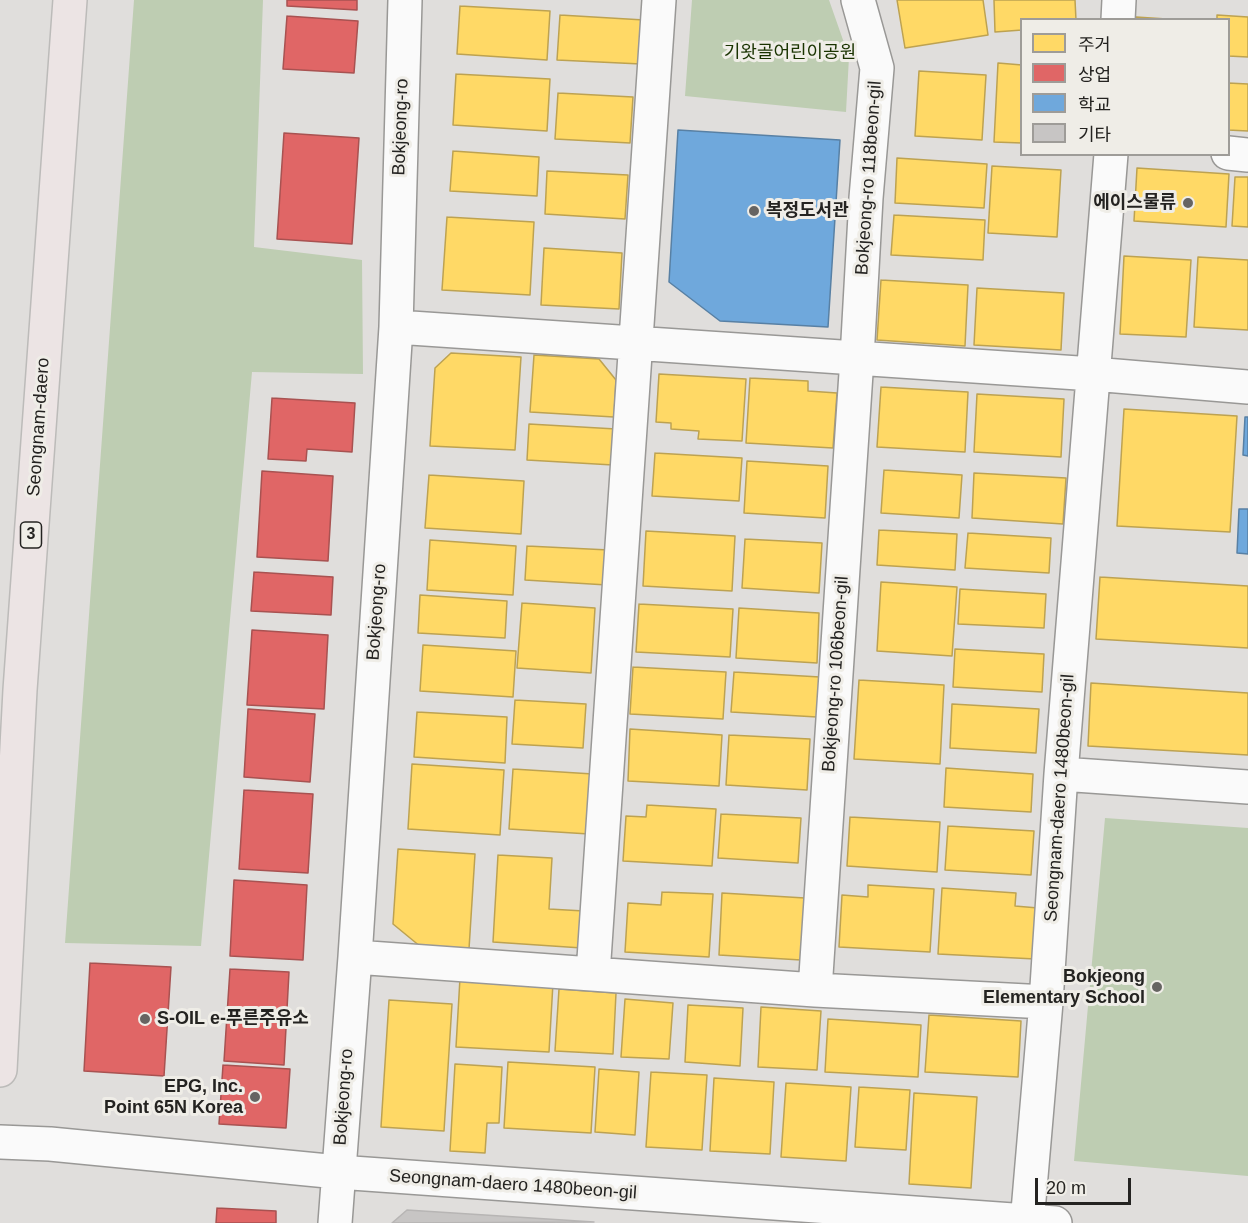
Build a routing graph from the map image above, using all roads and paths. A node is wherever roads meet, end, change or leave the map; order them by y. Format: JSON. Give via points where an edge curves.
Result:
{"nodes":[{"id":1,"x":70,"y":0,"type":"edge"},
{"id":2,"x":405,"y":0,"type":"edge"},
{"id":3,"x":659,"y":0,"type":"edge"},
{"id":4,"x":858,"y":0,"type":"edge"},
{"id":5,"x":1119,"y":0,"type":"edge"},
{"id":6,"x":1118,"y":18,"type":"edge"},
{"id":7,"x":1230,"y":153,"type":"edge"},
{"id":8,"x":1248,"y":155,"type":"edge"},
{"id":9,"x":1112,"y":156,"type":"edge"},
{"id":10,"x":396,"y":327,"type":"junction"},
{"id":11,"x":635,"y":344,"type":"junction"},
{"id":12,"x":857,"y":358,"type":"junction"},
{"id":13,"x":1093,"y":374,"type":"junction"},
{"id":14,"x":1248,"y":387,"type":"edge"},
{"id":15,"x":1061,"y":774,"type":"junction"},
{"id":16,"x":1248,"y":787,"type":"edge"},
{"id":17,"x":355,"y":957,"type":"junction"},
{"id":18,"x":593,"y":974,"type":"junction"},
{"id":19,"x":815,"y":990,"type":"junction"},
{"id":20,"x":1046,"y":1002,"type":"junction"},
{"id":21,"x":0,"y":1070,"type":"edge"},
{"id":22,"x":0,"y":1142,"type":"edge"},
{"id":23,"x":339,"y":1172,"type":"junction"},
{"id":24,"x":1036,"y":1222,"type":"edge"},
{"id":25,"x":335,"y":1223,"type":"edge"}],
"edges":[{"from":1,"to":21,"type":"main road","name":"Seongnam-daero","number":"3","via":[[20,690]]},
{"from":2,"to":10,"type":"street","name":"Bokjeong-ro"},
{"from":3,"to":11,"type":"street"},
{"from":4,"to":12,"type":"street","name":"Bokjeong-ro 118beon-gil","via":[[877,68]]},
{"from":5,"to":6,"type":"street"},
{"from":7,"to":8,"type":"street"},
{"from":9,"to":13,"type":"street"},
{"from":10,"to":11,"type":"street"},
{"from":10,"to":17,"type":"street","name":"Bokjeong-ro"},
{"from":11,"to":12,"type":"street"},
{"from":11,"to":18,"type":"street"},
{"from":12,"to":13,"type":"street"},
{"from":12,"to":19,"type":"street","name":"Bokjeong-ro 106beon-gil"},
{"from":13,"to":14,"type":"street"},
{"from":13,"to":15,"type":"street","name":"Seongnam-daero 1480beon-gil"},
{"from":15,"to":16,"type":"street"},
{"from":15,"to":20,"type":"street","name":"Seongnam-daero 1480beon-gil"},
{"from":17,"to":18,"type":"street"},
{"from":17,"to":23,"type":"street","name":"Bokjeong-ro"},
{"from":18,"to":19,"type":"street"},
{"from":19,"to":20,"type":"street"},
{"from":20,"to":24,"type":"street","name":"Seongnam-daero 1480beon-gil"},
{"from":22,"to":23,"type":"street","name":"Seongnam-daero 1480beon-gil"},
{"from":23,"to":24,"type":"street","name":"Seongnam-daero 1480beon-gil"},
{"from":23,"to":25,"type":"street","name":"Bokjeong-ro"}]}
